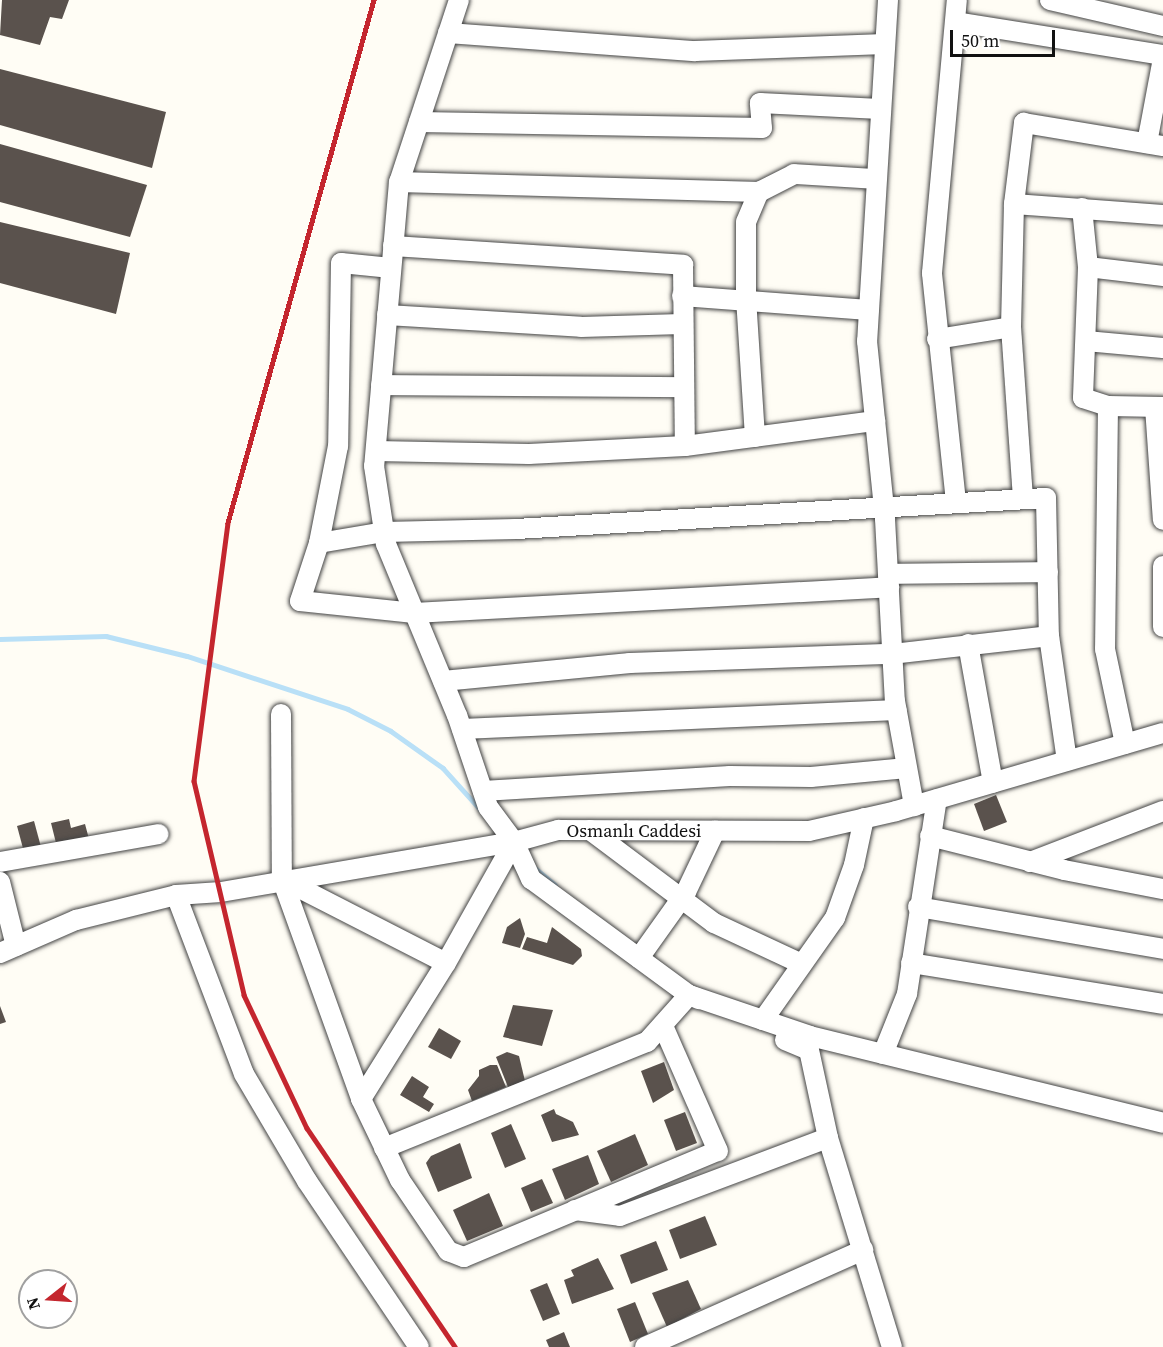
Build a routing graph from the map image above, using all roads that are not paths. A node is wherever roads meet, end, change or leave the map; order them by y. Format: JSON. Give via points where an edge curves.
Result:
{"nodes":[{"id":1,"x":459,"y":0,"type":"edge"},
{"id":2,"x":888,"y":0,"type":"edge"},
{"id":3,"x":957,"y":0,"type":"edge"},
{"id":4,"x":1050,"y":0,"type":"edge"},
{"id":5,"x":1073,"y":2,"type":"edge"},
{"id":6,"x":956,"y":22,"type":"junction"},
{"id":7,"x":1163,"y":26,"type":"edge"},
{"id":8,"x":448,"y":33,"type":"junction"},
{"id":9,"x":885,"y":44,"type":"junction"},
{"id":10,"x":1163,"y":56,"type":"edge"},
{"id":11,"x":880,"y":109,"type":"junction"},
{"id":12,"x":419,"y":122,"type":"junction"},
{"id":13,"x":1155,"y":144,"type":"edge"},
{"id":14,"x":876,"y":179,"type":"junction"},
{"id":15,"x":399,"y":182,"type":"junction"},
{"id":16,"x":759,"y":192,"type":"junction"},
{"id":17,"x":1014,"y":204,"type":"junction"},
{"id":18,"x":1082,"y":208,"type":"junction"},
{"id":19,"x":1163,"y":215,"type":"edge"},
{"id":20,"x":393,"y":246,"type":"junction"},
{"id":21,"x":1088,"y":267,"type":"junction"},
{"id":22,"x":391,"y":268,"type":"junction"},
{"id":23,"x":1163,"y":276,"type":"edge"},
{"id":24,"x":682,"y":296,"type":"junction"},
{"id":25,"x":746,"y":298,"type":"junction"},
{"id":26,"x":868,"y":310,"type":"junction"},
{"id":27,"x":387,"y":315,"type":"junction"},
{"id":28,"x":682,"y":324,"type":"junction"},
{"id":29,"x":1011,"y":327,"type":"junction"},
{"id":30,"x":937,"y":339,"type":"junction"},
{"id":31,"x":1086,"y":340,"type":"junction"},
{"id":32,"x":1163,"y":348,"type":"edge"},
{"id":33,"x":381,"y":385,"type":"junction"},
{"id":34,"x":682,"y":387,"type":"junction"},
{"id":35,"x":1108,"y":406,"type":"junction"},
{"id":36,"x":1159,"y":407,"type":"edge"},
{"id":37,"x":875,"y":422,"type":"junction"},
{"id":38,"x":755,"y":437,"type":"junction"},
{"id":39,"x":685,"y":446,"type":"junction"},
{"id":40,"x":376,"y":451,"type":"junction"},
{"id":41,"x":1023,"y":499,"type":"junction"},
{"id":42,"x":956,"y":502,"type":"junction"},
{"id":43,"x":883,"y":505,"type":"junction"},
{"id":44,"x":1163,"y":520,"type":"edge"},
{"id":45,"x":384,"y":532,"type":"junction"},
{"id":46,"x":319,"y":543,"type":"junction"},
{"id":47,"x":1163,"y":566,"type":"edge"},
{"id":48,"x":1048,"y":572,"type":"junction"},
{"id":49,"x":888,"y":580,"type":"junction"},
{"id":50,"x":414,"y":613,"type":"junction"},
{"id":51,"x":1163,"y":627,"type":"edge"},
{"id":52,"x":1049,"y":636,"type":"junction"},
{"id":53,"x":968,"y":644,"type":"junction"},
{"id":54,"x":892,"y":654,"type":"junction"},
{"id":55,"x":443,"y":681,"type":"junction"},
{"id":56,"x":897,"y":710,"type":"junction"},
{"id":57,"x":281,"y":714,"type":"dead end"},
{"id":58,"x":462,"y":729,"type":"junction"},
{"id":59,"x":1163,"y":733,"type":"edge"},
{"id":60,"x":1125,"y":744,"type":"junction"},
{"id":61,"x":1068,"y":761,"type":"junction"},
{"id":62,"x":907,"y":768,"type":"junction"},
{"id":63,"x":993,"y":783,"type":"junction"},
{"id":64,"x":483,"y":791,"type":"junction"},
{"id":65,"x":937,"y":799,"type":"junction"},
{"id":66,"x":914,"y":806,"type":"junction"},
{"id":67,"x":1163,"y":811,"type":"edge"},
{"id":68,"x":864,"y":818,"type":"junction"},
{"id":69,"x":590,"y":830,"type":"junction"},
{"id":70,"x":714,"y":831,"type":"junction"},
{"id":71,"x":159,"y":834,"type":"dead end"},
{"id":72,"x":930,"y":836,"type":"junction"},
{"id":73,"x":514,"y":842,"type":"junction"},
{"id":74,"x":1030,"y":861,"type":"junction"},
{"id":75,"x":0,"y":862,"type":"edge"},
{"id":76,"x":282,"y":879,"type":"junction"},
{"id":77,"x":0,"y":882,"type":"edge"},
{"id":78,"x":1163,"y":889,"type":"edge"},
{"id":79,"x":176,"y":896,"type":"junction"},
{"id":80,"x":681,"y":899,"type":"junction"},
{"id":81,"x":918,"y":907,"type":"junction"},
{"id":82,"x":1163,"y":949,"type":"edge"},
{"id":83,"x":8,"y":950,"type":"edge"},
{"id":84,"x":639,"y":958,"type":"junction"},
{"id":85,"x":447,"y":963,"type":"junction"},
{"id":86,"x":911,"y":963,"type":"junction"},
{"id":87,"x":802,"y":964,"type":"junction"},
{"id":88,"x":689,"y":995,"type":"junction"},
{"id":89,"x":1163,"y":1004,"type":"edge"},
{"id":90,"x":763,"y":1020,"type":"junction"},
{"id":91,"x":663,"y":1026,"type":"junction"},
{"id":92,"x":883,"y":1054,"type":"junction"},
{"id":93,"x":360,"y":1099,"type":"junction"},
{"id":94,"x":1163,"y":1124,"type":"edge"},
{"id":95,"x":828,"y":1138,"type":"junction"},
{"id":96,"x":384,"y":1148,"type":"junction"},
{"id":97,"x":573,"y":1209,"type":"junction"},
{"id":98,"x":862,"y":1250,"type":"junction"},
{"id":99,"x":419,"y":1347,"type":"edge"},
{"id":100,"x":645,"y":1347,"type":"edge"},
{"id":101,"x":892,"y":1347,"type":"edge"}],
"edges":[{"from":1,"to":8,"type":"street"},
{"from":2,"to":9,"type":"street"},
{"from":3,"to":6,"type":"street"},
{"from":4,"to":5,"type":"street"},
{"from":5,"to":7,"type":"street"},
{"from":6,"to":10,"type":"street"},
{"from":6,"to":30,"type":"street","via":[[932,273]]},
{"from":8,"to":9,"type":"street","via":[[695,51]]},
{"from":8,"to":12,"type":"street"},
{"from":9,"to":11,"type":"street"},
{"from":10,"to":13,"type":"street"},
{"from":11,"to":12,"type":"street","via":[[760,103],[762,128]]},
{"from":11,"to":14,"type":"street"},
{"from":12,"to":15,"type":"street"},
{"from":13,"to":17,"type":"street","via":[[1024,123]]},
{"from":14,"to":16,"type":"street","via":[[794,174]]},
{"from":14,"to":26,"type":"street"},
{"from":15,"to":16,"type":"street"},
{"from":15,"to":20,"type":"street"},
{"from":16,"to":25,"type":"street","via":[[746,222]]},
{"from":17,"to":18,"type":"street"},
{"from":17,"to":29,"type":"street"},
{"from":18,"to":19,"type":"street"},
{"from":18,"to":21,"type":"street"},
{"from":20,"to":22,"type":"street"},
{"from":20,"to":24,"type":"street","via":[[682,265]]},
{"from":21,"to":23,"type":"street"},
{"from":21,"to":31,"type":"street"},
{"from":22,"to":27,"type":"street"},
{"from":22,"to":46,"type":"street","via":[[341,263],[338,446]]},
{"from":24,"to":25,"type":"street"},
{"from":24,"to":28,"type":"street"},
{"from":25,"to":26,"type":"street"},
{"from":25,"to":38,"type":"street"},
{"from":26,"to":37,"type":"street"},
{"from":27,"to":28,"type":"street","via":[[581,327]]},
{"from":27,"to":33,"type":"street"},
{"from":28,"to":34,"type":"street"},
{"from":29,"to":30,"type":"street"},
{"from":29,"to":41,"type":"street"},
{"from":30,"to":42,"type":"street"},
{"from":31,"to":32,"type":"street"},
{"from":31,"to":35,"type":"street","via":[[1083,398]]},
{"from":33,"to":34,"type":"street"},
{"from":33,"to":40,"type":"street"},
{"from":34,"to":39,"type":"street"},
{"from":35,"to":36,"type":"street"},
{"from":35,"to":60,"type":"street","via":[[1105,649]]},
{"from":36,"to":44,"type":"street"},
{"from":37,"to":38,"type":"street"},
{"from":37,"to":43,"type":"street"},
{"from":38,"to":39,"type":"street"},
{"from":39,"to":40,"type":"street","via":[[529,454]]},
{"from":40,"to":45,"type":"street"},
{"from":41,"to":42,"type":"street"},
{"from":41,"to":48,"type":"street","via":[[1046,498]]},
{"from":42,"to":43,"type":"street"},
{"from":43,"to":45,"type":"street","via":[[516,529]]},
{"from":43,"to":49,"type":"street"},
{"from":45,"to":46,"type":"street"},
{"from":45,"to":50,"type":"street"},
{"from":46,"to":50,"type":"street","via":[[300,601]]},
{"from":47,"to":51,"type":"street"},
{"from":48,"to":49,"type":"street"},
{"from":48,"to":52,"type":"street"},
{"from":49,"to":50,"type":"street"},
{"from":49,"to":54,"type":"street"},
{"from":50,"to":55,"type":"street"},
{"from":52,"to":53,"type":"street"},
{"from":52,"to":61,"type":"street"},
{"from":53,"to":54,"type":"street"},
{"from":53,"to":63,"type":"street"},
{"from":54,"to":55,"type":"street","via":[[630,663]]},
{"from":54,"to":56,"type":"street"},
{"from":55,"to":58,"type":"street"},
{"from":56,"to":58,"type":"street"},
{"from":56,"to":62,"type":"street"},
{"from":57,"to":76,"type":"street"},
{"from":58,"to":64,"type":"street"},
{"from":59,"to":60,"type":"street","name":"Osmanlı Caddesi"},
{"from":60,"to":61,"type":"street","name":"Osmanlı Caddesi"},
{"from":61,"to":63,"type":"street","name":"Osmanlı Caddesi"},
{"from":62,"to":64,"type":"street","via":[[811,777],[730,776]]},
{"from":62,"to":66,"type":"street"},
{"from":63,"to":65,"type":"street","name":"Osmanlı Caddesi"},
{"from":64,"to":73,"type":"street","via":[[488,807]]},
{"from":65,"to":66,"type":"street","name":"Osmanlı Caddesi"},
{"from":65,"to":72,"type":"street"},
{"from":66,"to":68,"type":"street","name":"Osmanlı Caddesi"},
{"from":67,"to":74,"type":"street"},
{"from":68,"to":70,"type":"street","name":"Osmanlı Caddesi","via":[[809,831]]},
{"from":68,"to":87,"type":"street","via":[[854,865],[835,918]]},
{"from":69,"to":70,"type":"street","name":"Osmanlı Caddesi"},
{"from":69,"to":73,"type":"street","name":"Osmanlı Caddesi","via":[[558,830]]},
{"from":69,"to":80,"type":"street"},
{"from":70,"to":80,"type":"street"},
{"from":71,"to":75,"type":"street"},
{"from":72,"to":74,"type":"street"},
{"from":72,"to":81,"type":"street"},
{"from":73,"to":76,"type":"street","name":"Osmanlı Caddesi"},
{"from":73,"to":84,"type":"street","via":[[531,879]]},
{"from":73,"to":85,"type":"street"},
{"from":74,"to":78,"type":"street"},
{"from":76,"to":79,"type":"street","name":"Osmanlı Caddesi","via":[[221,892]]},
{"from":76,"to":85,"type":"street"},
{"from":76,"to":93,"type":"street"},
{"from":77,"to":83,"type":"street"},
{"from":79,"to":83,"type":"street","name":"Osmanlı Caddesi","via":[[76,920]]},
{"from":79,"to":99,"type":"street","via":[[244,1074],[307,1181]]},
{"from":80,"to":84,"type":"street"},
{"from":80,"to":87,"type":"street","via":[[714,923]]},
{"from":81,"to":82,"type":"street"},
{"from":81,"to":86,"type":"street"},
{"from":84,"to":88,"type":"street"},
{"from":85,"to":93,"type":"street"},
{"from":86,"to":89,"type":"street"},
{"from":86,"to":92,"type":"street","via":[[907,994]]},
{"from":87,"to":90,"type":"street"},
{"from":88,"to":90,"type":"street"},
{"from":88,"to":91,"type":"street"},
{"from":88,"to":95,"type":"street","via":[[808,1050]]},
{"from":90,"to":92,"type":"street"},
{"from":91,"to":96,"type":"street","via":[[647,1042]]},
{"from":91,"to":97,"type":"street","via":[[718,1151]]},
{"from":92,"to":94,"type":"street"},
{"from":93,"to":96,"type":"street"},
{"from":95,"to":97,"type":"street","via":[[620,1216]]},
{"from":95,"to":98,"type":"street"},
{"from":96,"to":97,"type":"street","via":[[400,1180],[448,1251],[464,1257]]},
{"from":98,"to":100,"type":"street"},
{"from":98,"to":101,"type":"street"}]}
